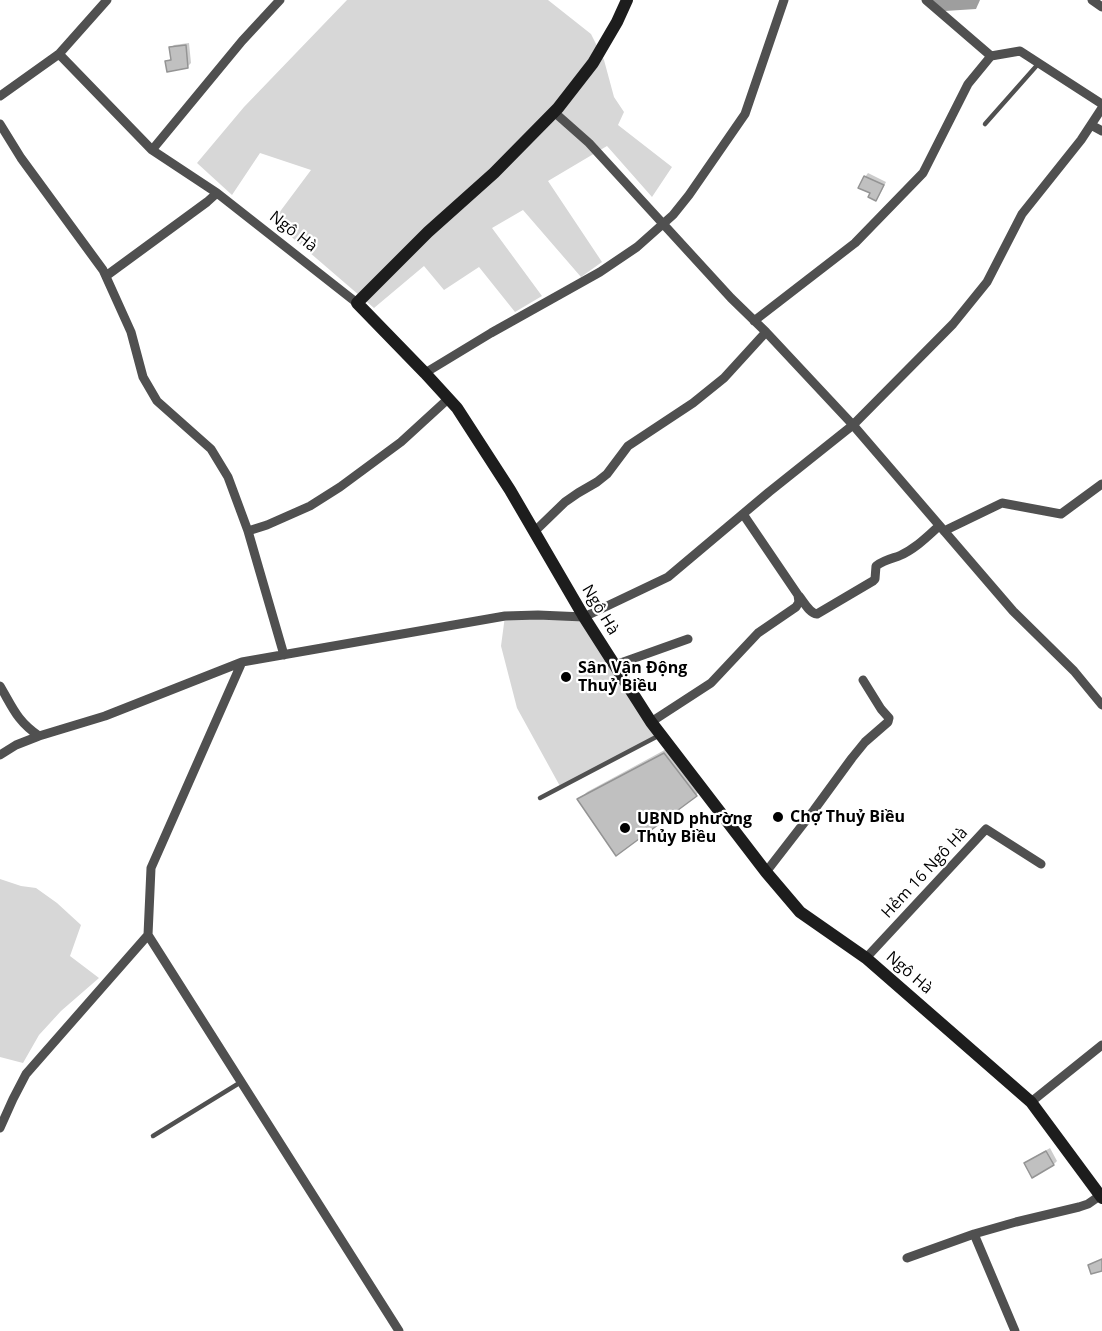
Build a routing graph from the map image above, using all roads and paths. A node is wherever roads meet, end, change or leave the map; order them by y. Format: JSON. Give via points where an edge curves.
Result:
{"nodes":[{"id":1,"x":107,"y":0,"type":"edge"},
{"id":2,"x":280,"y":0,"type":"edge"},
{"id":3,"x":627,"y":0,"type":"edge"},
{"id":4,"x":784,"y":0,"type":"edge"},
{"id":5,"x":926,"y":0,"type":"edge"},
{"id":6,"x":1092,"y":0,"type":"edge"},
{"id":7,"x":1102,"y":7,"type":"edge"},
{"id":8,"x":59,"y":54,"type":"junction"},
{"id":9,"x":991,"y":56,"type":"junction"},
{"id":10,"x":1039,"y":63,"type":"junction"},
{"id":11,"x":0,"y":96,"type":"edge"},
{"id":12,"x":1102,"y":106,"type":"edge"},
{"id":13,"x":554,"y":112,"type":"junction"},
{"id":14,"x":0,"y":124,"type":"edge"},
{"id":15,"x":985,"y":124,"type":"dead end"},
{"id":16,"x":1091,"y":125,"type":"junction"},
{"id":17,"x":1102,"y":131,"type":"edge"},
{"id":18,"x":152,"y":150,"type":"junction"},
{"id":19,"x":217,"y":193,"type":"junction"},
{"id":20,"x":663,"y":224,"type":"junction"},
{"id":21,"x":106,"y":276,"type":"junction"},
{"id":22,"x":357,"y":303,"type":"junction"},
{"id":23,"x":754,"y":321,"type":"junction"},
{"id":24,"x":766,"y":332,"type":"junction"},
{"id":25,"x":425,"y":373,"type":"junction"},
{"id":26,"x":448,"y":399,"type":"junction"},
{"id":27,"x":853,"y":425,"type":"junction"},
{"id":28,"x":1102,"y":484,"type":"edge"},
{"id":29,"x":743,"y":514,"type":"junction"},
{"id":30,"x":941,"y":528,"type":"junction"},
{"id":31,"x":248,"y":531,"type":"junction"},
{"id":32,"x":534,"y":531,"type":"junction"},
{"id":33,"x":798,"y":595,"type":"junction"},
{"id":34,"x":584,"y":617,"type":"junction"},
{"id":35,"x":688,"y":639,"type":"dead end"},
{"id":36,"x":284,"y":654,"type":"junction"},
{"id":37,"x":242,"y":662,"type":"junction"},
{"id":38,"x":615,"y":665,"type":"junction"},
{"id":39,"x":863,"y":680,"type":"dead end"},
{"id":40,"x":0,"y":686,"type":"edge"},
{"id":41,"x":1102,"y":705,"type":"edge"},
{"id":42,"x":651,"y":722,"type":"junction"},
{"id":43,"x":660,"y":734,"type":"junction"},
{"id":44,"x":39,"y":736,"type":"junction"},
{"id":45,"x":0,"y":755,"type":"edge"},
{"id":46,"x":540,"y":798,"type":"dead end"},
{"id":47,"x":1041,"y":864,"type":"dead end"},
{"id":48,"x":766,"y":872,"type":"junction"},
{"id":49,"x":148,"y":935,"type":"junction"},
{"id":50,"x":866,"y":958,"type":"junction"},
{"id":51,"x":1102,"y":1045,"type":"edge"},
{"id":52,"x":241,"y":1082,"type":"junction"},
{"id":53,"x":1031,"y":1102,"type":"junction"},
{"id":54,"x":0,"y":1128,"type":"edge"},
{"id":55,"x":153,"y":1136,"type":"dead end"},
{"id":56,"x":1101,"y":1196,"type":"edge"},
{"id":57,"x":974,"y":1234,"type":"junction"},
{"id":58,"x":908,"y":1258,"type":"dead end"},
{"id":59,"x":399,"y":1331,"type":"edge"},
{"id":60,"x":1015,"y":1331,"type":"edge"}],
"edges":[{"from":1,"to":8,"type":"street"},
{"from":2,"to":18,"type":"street"},
{"from":3,"to":13,"type":"street","via":[[593,63]]},
{"from":4,"to":20,"type":"street","via":[[745,114]]},
{"from":5,"to":9,"type":"street"},
{"from":6,"to":7,"type":"street"},
{"from":8,"to":11,"type":"street"},
{"from":8,"to":18,"type":"street","name":"Ngô Hà"},
{"from":9,"to":10,"type":"street","via":[[1020,51]]},
{"from":9,"to":23,"type":"street","via":[[968,84],[922,173],[855,243]]},
{"from":10,"to":12,"type":"street"},
{"from":10,"to":15,"type":"lane"},
{"from":12,"to":16,"type":"street"},
{"from":13,"to":20,"type":"street","via":[[589,143]]},
{"from":13,"to":22,"type":"street"},
{"from":14,"to":21,"type":"street"},
{"from":16,"to":17,"type":"street"},
{"from":16,"to":27,"type":"street","via":[[1022,214],[987,282],[953,324]]},
{"from":18,"to":19,"type":"street","name":"Ngô Hà"},
{"from":19,"to":21,"type":"street"},
{"from":19,"to":22,"type":"street","name":"Ngô Hà"},
{"from":20,"to":23,"type":"street"},
{"from":20,"to":25,"type":"street","via":[[600,272]]},
{"from":21,"to":31,"type":"street","via":[[131,332],[143,377],[157,401],[211,449],[228,477]]},
{"from":22,"to":25,"type":"street","name":"Ngô Hà"},
{"from":23,"to":24,"type":"street"},
{"from":24,"to":27,"type":"street"},
{"from":24,"to":32,"type":"street","via":[[724,378],[628,446],[607,474],[565,502]]},
{"from":25,"to":26,"type":"street","name":"Ngô Hà"},
{"from":26,"to":31,"type":"street","via":[[401,442],[340,488],[310,506]]},
{"from":26,"to":32,"type":"street","name":"Ngô Hà"},
{"from":27,"to":29,"type":"street"},
{"from":27,"to":30,"type":"street"},
{"from":28,"to":30,"type":"street","via":[[1061,514],[1002,503]]},
{"from":29,"to":33,"type":"street"},
{"from":29,"to":34,"type":"street","via":[[668,577]]},
{"from":30,"to":33,"type":"street","via":[[899,556],[881,562],[876,566],[873,582],[817,614]]},
{"from":30,"to":41,"type":"street"},
{"from":31,"to":36,"type":"street"},
{"from":32,"to":34,"type":"street","name":"Ngô Hà"},
{"from":33,"to":42,"type":"street","via":[[796,607],[758,633],[711,682]]},
{"from":34,"to":36,"type":"street","via":[[505,616]]},
{"from":34,"to":38,"type":"street","name":"Ngô Hà"},
{"from":35,"to":38,"type":"street"},
{"from":36,"to":37,"type":"street"},
{"from":37,"to":44,"type":"street","via":[[105,716]]},
{"from":37,"to":49,"type":"street","via":[[151,867]]},
{"from":38,"to":42,"type":"street","name":"Ngô Hà"},
{"from":39,"to":48,"type":"street","via":[[888,722],[865,742]]},
{"from":40,"to":44,"type":"street","via":[[19,719]]},
{"from":42,"to":43,"type":"street","name":"Ngô Hà"},
{"from":43,"to":46,"type":"lane"},
{"from":43,"to":48,"type":"street","name":"Ngô Hà"},
{"from":44,"to":45,"type":"street"},
{"from":47,"to":50,"type":"street","name":"Hẻm 16 Ngô Hà","via":[[986,829]]},
{"from":48,"to":50,"type":"street","name":"Ngô Hà","via":[[800,912]]},
{"from":49,"to":52,"type":"street"},
{"from":49,"to":54,"type":"street","via":[[26,1074]]},
{"from":50,"to":53,"type":"street","name":"Ngô Hà"},
{"from":51,"to":53,"type":"street"},
{"from":52,"to":55,"type":"lane"},
{"from":52,"to":59,"type":"street"},
{"from":53,"to":56,"type":"street","name":"Ngô Hà"},
{"from":56,"to":57,"type":"street","via":[[1079,1207]]},
{"from":57,"to":58,"type":"street"},
{"from":57,"to":60,"type":"street"}]}
